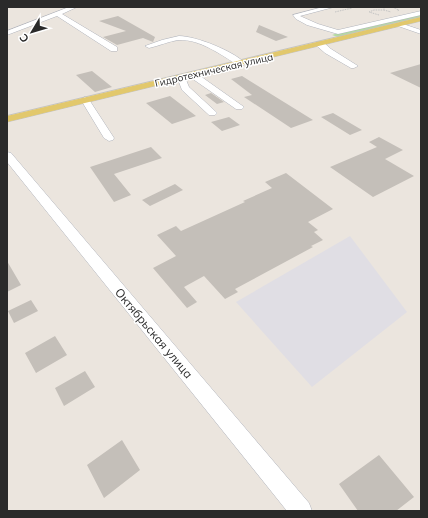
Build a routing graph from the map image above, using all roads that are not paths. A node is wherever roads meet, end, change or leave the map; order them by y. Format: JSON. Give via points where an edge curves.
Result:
{"nodes":[{"id":1,"x":74,"y":7,"type":"edge"},
{"id":2,"x":417,"y":7,"type":"edge"},
{"id":3,"x":421,"y":8,"type":"edge"},
{"id":4,"x":331,"y":10,"type":"edge"},
{"id":5,"x":421,"y":12,"type":"edge"},
{"id":6,"x":57,"y":14,"type":"junction"},
{"id":7,"x":421,"y":19,"type":"edge"},
{"id":8,"x":400,"y":24,"type":"junction"},
{"id":9,"x":7,"y":32,"type":"edge"},
{"id":10,"x":421,"y":32,"type":"edge"},
{"id":11,"x":320,"y":44,"type":"junction"},
{"id":12,"x":148,"y":46,"type":"dead end"},
{"id":13,"x":114,"y":49,"type":"dead end"},
{"id":14,"x":241,"y":63,"type":"junction"},
{"id":15,"x":354,"y":66,"type":"dead end"},
{"id":16,"x":193,"y":75,"type":"junction"},
{"id":17,"x":181,"y":78,"type":"junction"},
{"id":18,"x":85,"y":100,"type":"junction"},
{"id":19,"x":239,"y":107,"type":"dead end"},
{"id":20,"x":212,"y":113,"type":"dead end"},
{"id":21,"x":8,"y":116,"type":"edge"},
{"id":22,"x":109,"y":138,"type":"dead end"},
{"id":23,"x":7,"y":155,"type":"edge"},
{"id":24,"x":301,"y":511,"type":"edge"}],
"edges":[{"from":1,"to":6,"type":"street"},
{"from":2,"to":3,"type":"street"},
{"from":4,"to":5,"type":"street","via":[[296,15],[298,19],[338,32]]},
{"from":6,"to":9,"type":"street"},
{"from":6,"to":13,"type":"street"},
{"from":7,"to":8,"type":"main road","name":"Гидротехническая улица"},
{"from":8,"to":10,"type":"street"},
{"from":8,"to":11,"type":"main road","name":"Гидротехническая улица"},
{"from":11,"to":14,"type":"main road","name":"Гидротехническая улица"},
{"from":11,"to":15,"type":"street"},
{"from":12,"to":14,"type":"street","via":[[180,38],[190,39]]},
{"from":14,"to":16,"type":"main road","name":"Гидротехническая улица"},
{"from":16,"to":17,"type":"main road","name":"Гидротехническая улица"},
{"from":16,"to":19,"type":"street"},
{"from":17,"to":18,"type":"main road","name":"Гидротехническая улица"},
{"from":17,"to":20,"type":"street","via":[[185,88]]},
{"from":18,"to":21,"type":"main road","name":"Гидротехническая улица"},
{"from":18,"to":22,"type":"street"},
{"from":23,"to":24,"type":"street","name":"Октябрьская улица"}]}
